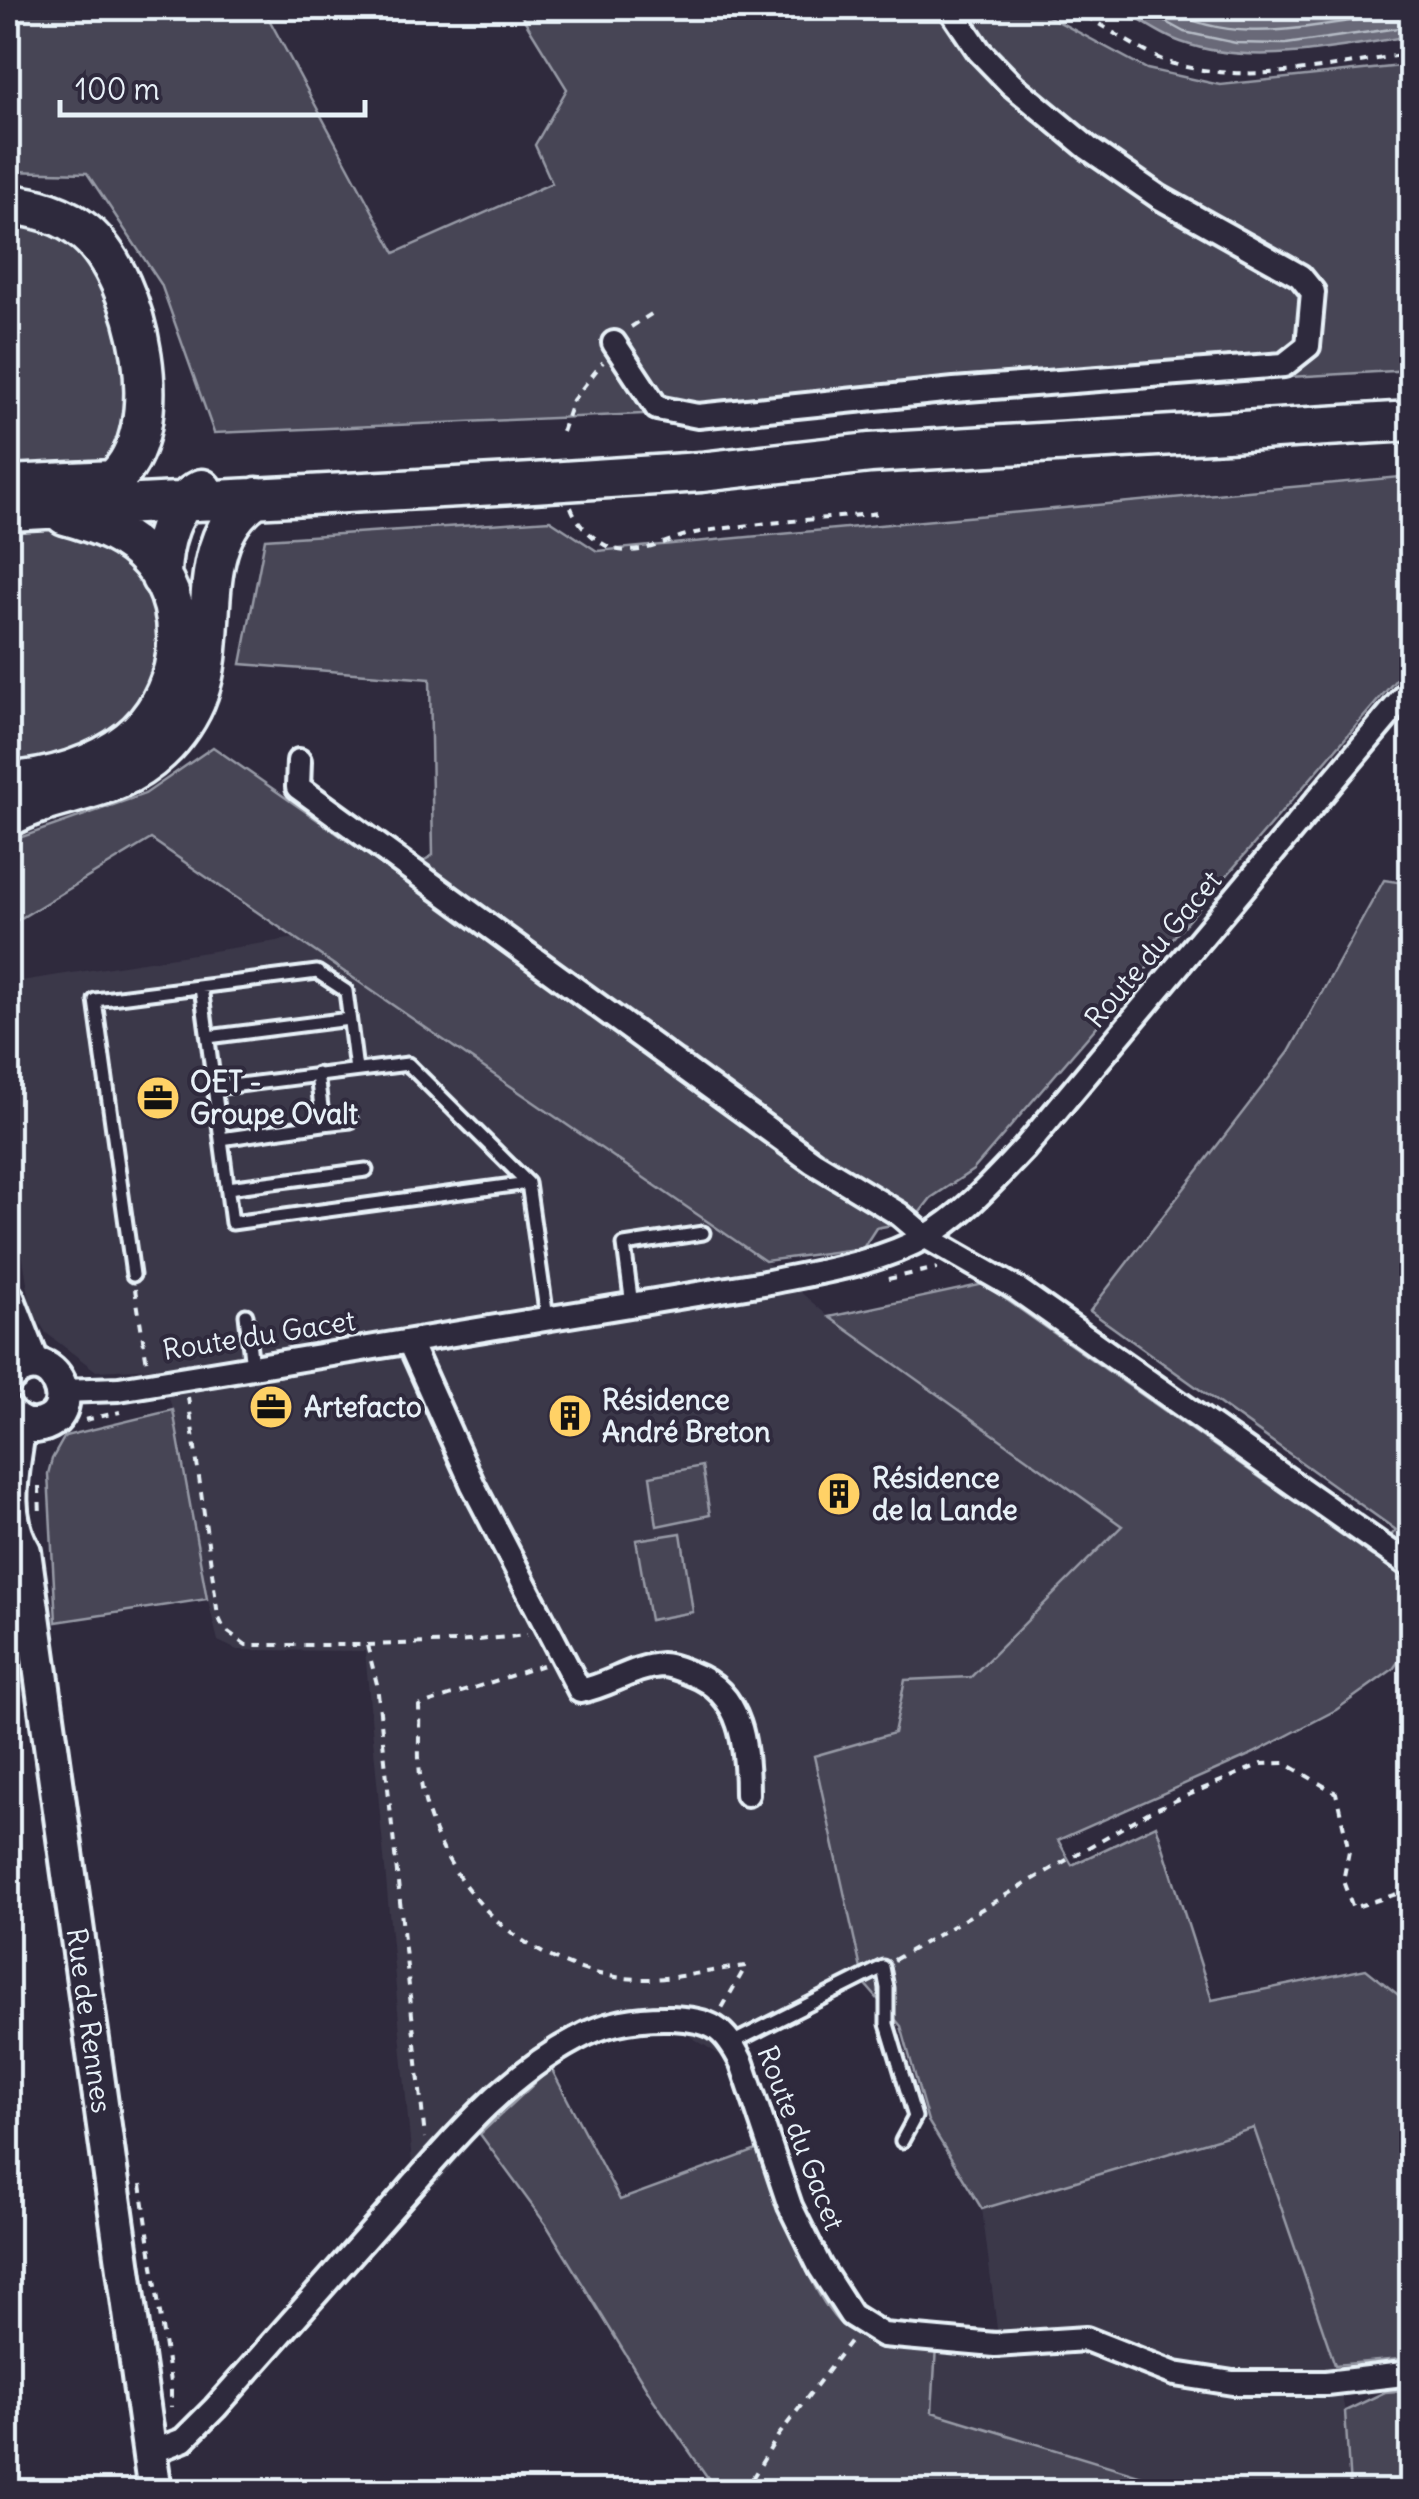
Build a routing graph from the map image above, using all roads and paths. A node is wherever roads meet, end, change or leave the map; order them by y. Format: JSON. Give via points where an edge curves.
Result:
{"nodes":[{"id":1,"x":950,"y":8,"type":"edge"},
{"id":2,"x":1072,"y":8,"type":"edge"},
{"id":3,"x":1412,"y":53,"type":"edge"},
{"id":4,"x":8,"y":204,"type":"edge"},
{"id":5,"x":614,"y":343,"type":"dead end"},
{"id":6,"x":1412,"y":421,"type":"edge"},
{"id":7,"x":113,"y":480,"type":"junction"},
{"id":8,"x":257,"y":485,"type":"junction"},
{"id":9,"x":8,"y":486,"type":"edge"},
{"id":10,"x":186,"y":500,"type":"junction"},
{"id":11,"x":570,"y":504,"type":"dead end"},
{"id":12,"x":49,"y":510,"type":"junction"},
{"id":13,"x":8,"y":511,"type":"edge"},
{"id":14,"x":878,"y":513,"type":"dead end"},
{"id":15,"x":161,"y":578,"type":"junction"},
{"id":16,"x":1412,"y":687,"type":"edge"},
{"id":17,"x":299,"y":760,"type":"dead end"},
{"id":18,"x":11,"y":805,"type":"edge"},
{"id":19,"x":201,"y":986,"type":"junction"},
{"id":20,"x":349,"y":1018,"type":"junction"},
{"id":21,"x":208,"y":1037,"type":"junction"},
{"id":22,"x":356,"y":1070,"type":"junction"},
{"id":23,"x":317,"y":1074,"type":"junction"},
{"id":24,"x":215,"y":1088,"type":"junction"},
{"id":25,"x":351,"y":1121,"type":"dead end"},
{"id":26,"x":323,"y":1124,"type":"junction"},
{"id":27,"x":221,"y":1139,"type":"junction"},
{"id":28,"x":366,"y":1170,"type":"dead end"},
{"id":29,"x":528,"y":1183,"type":"junction"},
{"id":30,"x":228,"y":1188,"type":"junction"},
{"id":31,"x":703,"y":1233,"type":"dead end"},
{"id":32,"x":926,"y":1237,"type":"junction"},
{"id":33,"x":132,"y":1275,"type":"joint"},
{"id":34,"x":8,"y":1300,"type":"edge"},
{"id":35,"x":632,"y":1304,"type":"junction"},
{"id":36,"x":246,"y":1315,"type":"dead end"},
{"id":37,"x":547,"y":1318,"type":"junction"},
{"id":38,"x":409,"y":1342,"type":"junction"},
{"id":39,"x":16,"y":1364,"type":"edge"},
{"id":40,"x":252,"y":1367,"type":"junction"},
{"id":41,"x":150,"y":1384,"type":"junction"},
{"id":42,"x":188,"y":1394,"type":"dead end"},
{"id":43,"x":37,"y":1412,"type":"edge"},
{"id":44,"x":1412,"y":1567,"type":"edge"},
{"id":45,"x":367,"y":1645,"type":"junction"},
{"id":46,"x":555,"y":1646,"type":"junction"},
{"id":47,"x":746,"y":1794,"type":"dead end"},
{"id":48,"x":1412,"y":1889,"type":"edge"},
{"id":49,"x":883,"y":1966,"type":"junction"},
{"id":50,"x":713,"y":2026,"type":"junction"},
{"id":51,"x":732,"y":2043,"type":"junction"},
{"id":52,"x":902,"y":2140,"type":"dead end"},
{"id":53,"x":428,"y":2168,"type":"junction"},
{"id":54,"x":863,"y":2324,"type":"junction"},
{"id":55,"x":1412,"y":2373,"type":"edge"},
{"id":56,"x":150,"y":2452,"type":"junction"},
{"id":57,"x":155,"y":2492,"type":"edge"},
{"id":58,"x":744,"y":2492,"type":"edge"}],
"edges":[{"from":1,"to":5,"type":"street","via":[[1011,84],[1088,148],[1159,197],[1300,276],[1313,292],[1308,346],[1284,365],[698,416],[657,408]]},
{"from":2,"to":3,"type":"path","via":[[1171,63],[1238,74],[1290,74]]},
{"from":4,"to":7,"type":"main road","via":[[38,208],[86,234],[120,276],[131,304],[143,429],[132,460]]},
{"from":6,"to":8,"type":"main road","via":[[870,453],[701,472]]},
{"from":7,"to":8,"type":"main road"},
{"from":7,"to":9,"type":"main road"},
{"from":8,"to":10,"type":"main road"},
{"from":8,"to":18,"type":"main road","via":[[219,544],[207,660],[198,695],[176,733],[123,778]]},
{"from":10,"to":12,"type":"main road"},
{"from":10,"to":15,"type":"main road","via":[[168,530]]},
{"from":11,"to":14,"type":"path","via":[[595,538],[613,549],[644,550],[692,533]]},
{"from":12,"to":13,"type":"main road"},
{"from":12,"to":15,"type":"main road","via":[[113,532]]},
{"from":15,"to":18,"type":"main road","via":[[178,646],[158,708],[130,740],[48,776]]},
{"from":16,"to":32,"type":"street","name":"Route du Gacet","via":[[1024,1149]]},
{"from":17,"to":32,"type":"street","via":[[298,786]]},
{"from":19,"to":20,"type":"lane","via":[[318,972],[346,991]]},
{"from":19,"to":21,"type":"lane"},
{"from":19,"to":33,"type":"lane","via":[[95,1000]]},
{"from":20,"to":21,"type":"lane"},
{"from":20,"to":22,"type":"lane"},
{"from":21,"to":24,"type":"lane"},
{"from":22,"to":23,"type":"lane"},
{"from":22,"to":29,"type":"lane","via":[[408,1064]]},
{"from":23,"to":24,"type":"lane"},
{"from":23,"to":26,"type":"lane"},
{"from":24,"to":27,"type":"lane"},
{"from":25,"to":26,"type":"lane"},
{"from":26,"to":27,"type":"lane"},
{"from":27,"to":30,"type":"lane"},
{"from":28,"to":30,"type":"lane"},
{"from":29,"to":30,"type":"lane","via":[[233,1228]]},
{"from":29,"to":37,"type":"lane"},
{"from":31,"to":35,"type":"lane","via":[[624,1244]]},
{"from":32,"to":35,"type":"street","name":"Route du Gacet","via":[[857,1264]]},
{"from":32,"to":44,"type":"street","via":[[1016,1290]]},
{"from":33,"to":41,"type":"path"},
{"from":34,"to":39,"type":"main road"},
{"from":35,"to":37,"type":"street","name":"Route du Gacet"},
{"from":36,"to":40,"type":"lane"},
{"from":37,"to":38,"type":"street","name":"Route du Gacet"},
{"from":38,"to":40,"type":"street","name":"Route du Gacet"},
{"from":38,"to":46,"type":"street"},
{"from":39,"to":43,"type":"main road","via":[[53,1372]]},
{"from":40,"to":41,"type":"street","name":"Route du Gacet"},
{"from":41,"to":43,"type":"street","name":"Route du Gacet"},
{"from":42,"to":45,"type":"path","via":[[224,1630],[246,1645]]},
{"from":43,"to":56,"type":"main road","name":"Rue de Rennes","via":[[26,1471],[30,1531],[24,1552]]},
{"from":45,"to":46,"type":"path"},
{"from":45,"to":53,"type":"path","via":[[377,1684]]},
{"from":46,"to":47,"type":"street","via":[[580,1691],[667,1664],[700,1677],[727,1700],[742,1730]]},
{"from":46,"to":50,"type":"path","via":[[419,1706],[422,1786],[442,1851],[499,1924],[562,1961],[637,1979],[746,1966]]},
{"from":48,"to":49,"type":"path","via":[[1353,1908],[1343,1881],[1349,1851],[1336,1793],[1285,1762],[1261,1764],[1151,1811]]},
{"from":49,"to":51,"type":"lane"},
{"from":49,"to":52,"type":"lane","via":[[888,2024],[914,2117]]},
{"from":50,"to":51,"type":"street","name":"Route du Gacet"},
{"from":50,"to":53,"type":"street","via":[[644,2017],[578,2037],[511,2082]]},
{"from":51,"to":54,"type":"street","name":"Route du Gacet","via":[[790,2206],[838,2298]]},
{"from":53,"to":56,"type":"street","via":[[215,2408],[183,2440]]},
{"from":54,"to":55,"type":"street","via":[[884,2334],[956,2344],[1086,2339],[1175,2374],[1216,2382],[1326,2383]]},
{"from":54,"to":58,"type":"path"},
{"from":56,"to":57,"type":"main road","name":"Rue de Rennes"}]}
